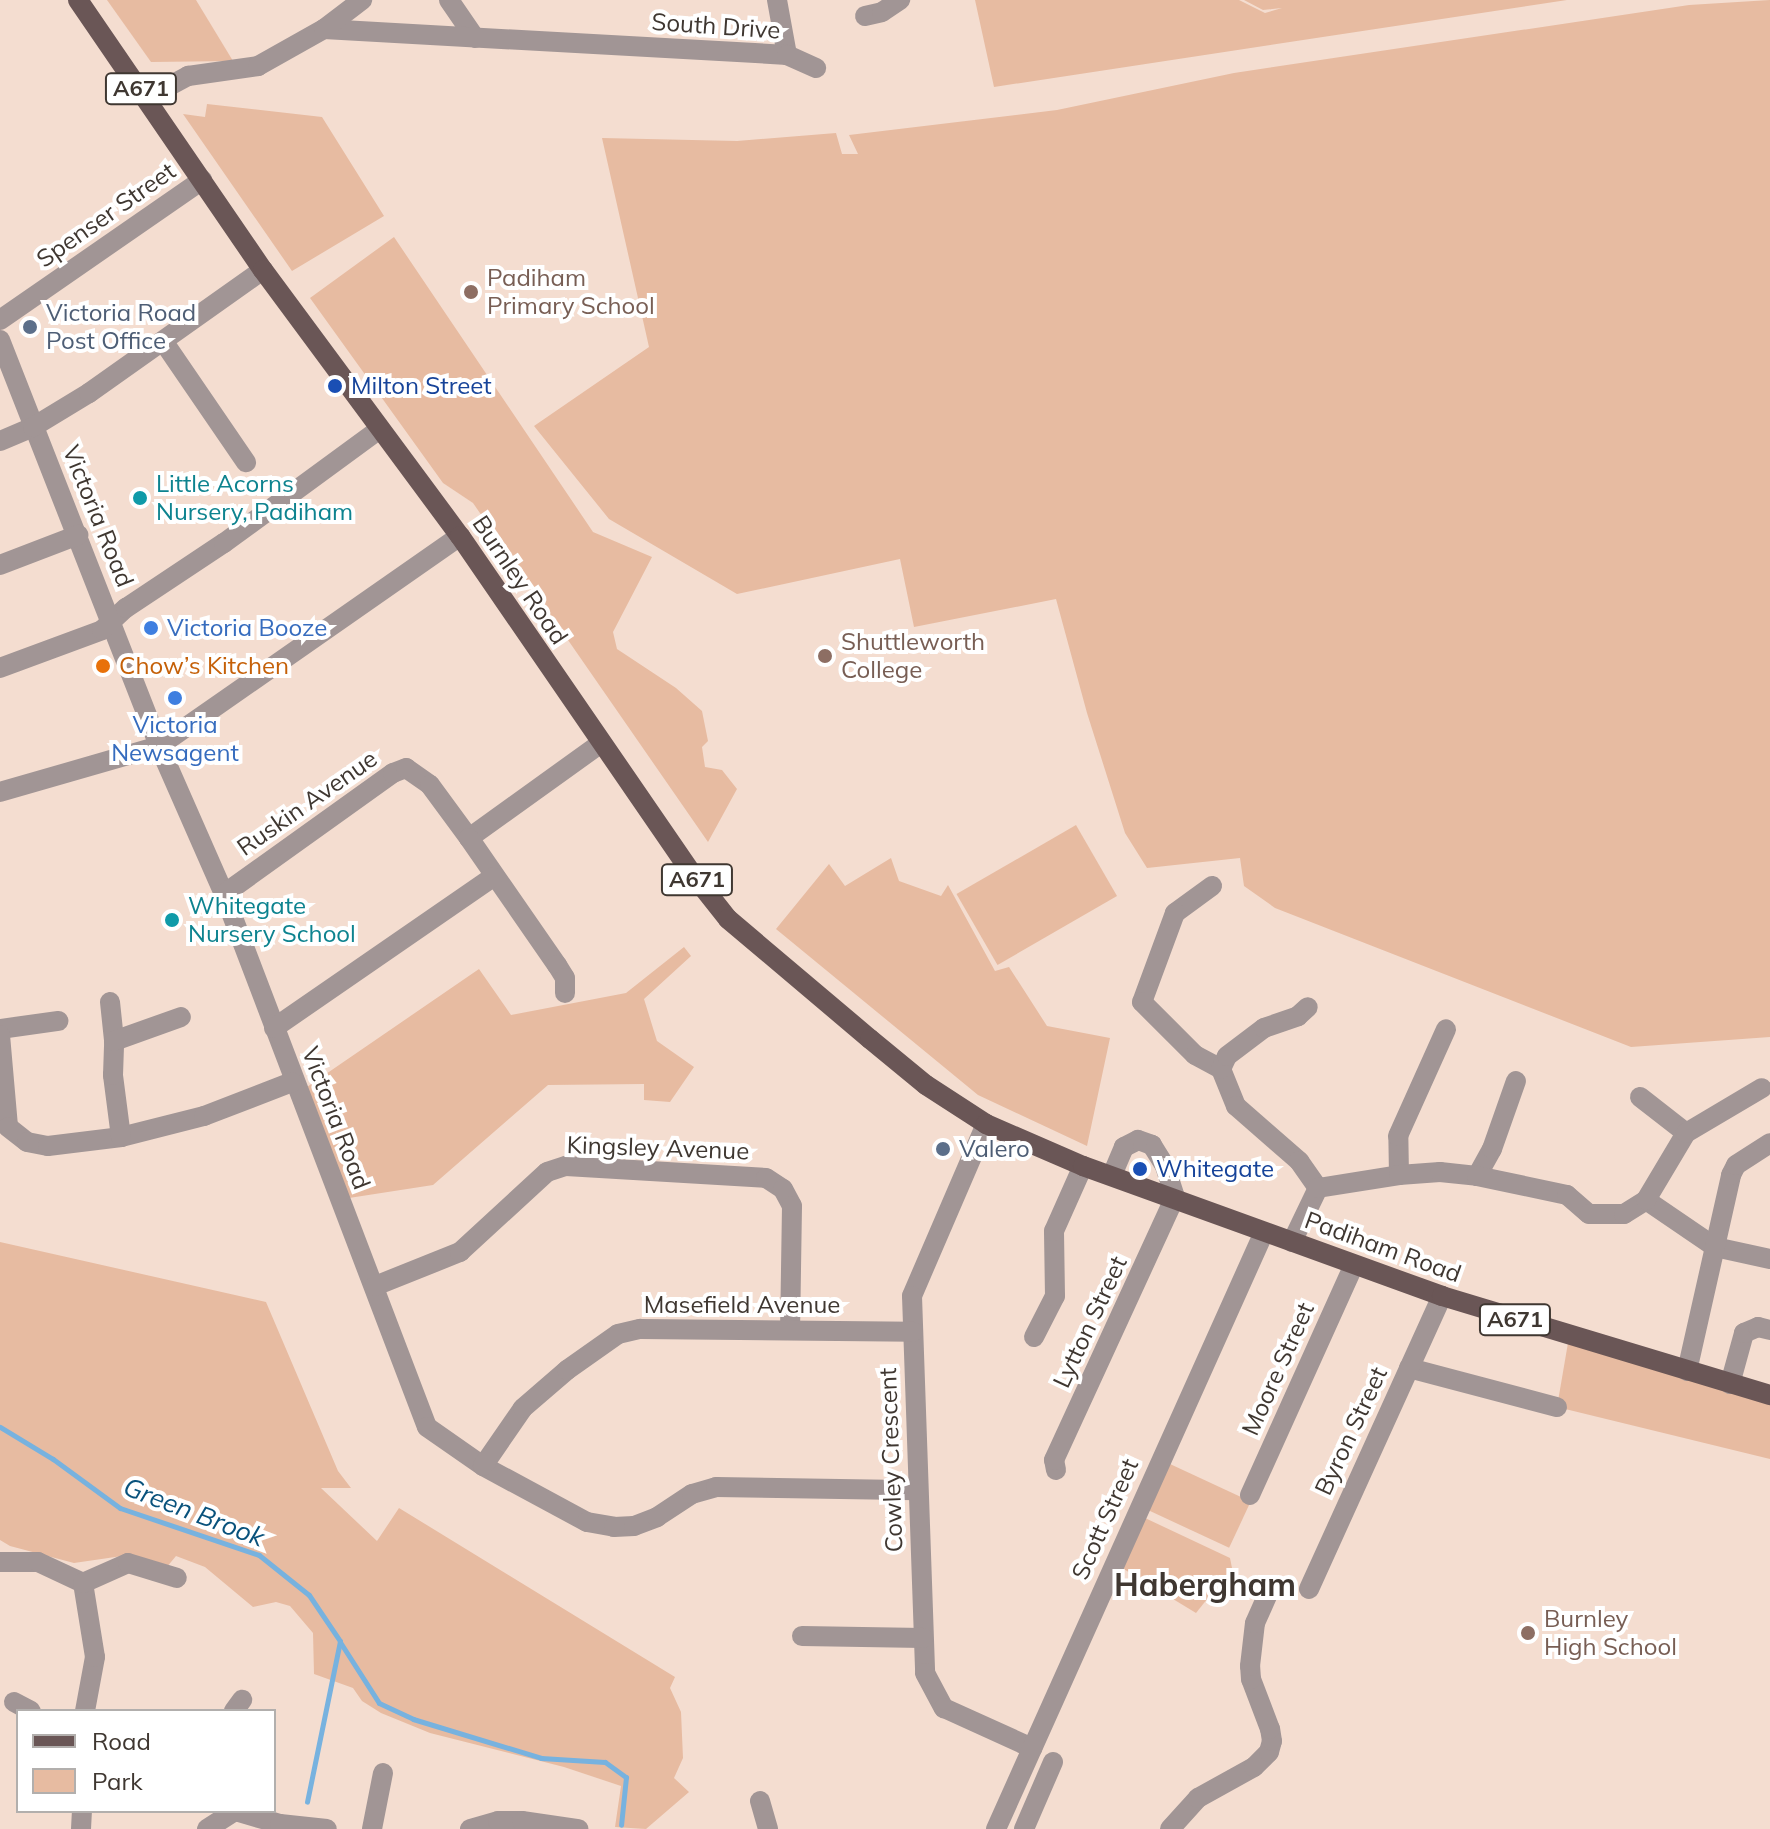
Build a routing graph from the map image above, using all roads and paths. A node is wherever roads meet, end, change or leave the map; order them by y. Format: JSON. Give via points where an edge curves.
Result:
{"nodes":[{"id":1,"x":78,"y":0,"type":"edge"},
{"id":2,"x":362,"y":0,"type":"edge"},
{"id":3,"x":449,"y":0,"type":"edge"},
{"id":4,"x":777,"y":0,"type":"edge"},
{"id":5,"x":900,"y":0,"type":"edge"},
{"id":6,"x":865,"y":16,"type":"dead end"},
{"id":7,"x":324,"y":29,"type":"junction"},
{"id":8,"x":475,"y":38,"type":"junction"},
{"id":9,"x":787,"y":55,"type":"junction"},
{"id":10,"x":816,"y":68,"type":"dead end"},
{"id":11,"x":147,"y":98,"type":"junction"},
{"id":12,"x":202,"y":180,"type":"junction"},
{"id":13,"x":263,"y":270,"type":"junction"},
{"id":14,"x":0,"y":320,"type":"edge"},
{"id":15,"x":0,"y":340,"type":"edge"},
{"id":16,"x":163,"y":341,"type":"junction"},
{"id":17,"x":33,"y":427,"type":"junction"},
{"id":18,"x":380,"y":429,"type":"junction"},
{"id":19,"x":0,"y":441,"type":"edge"},
{"id":20,"x":246,"y":462,"type":"dead end"},
{"id":21,"x":78,"y":535,"type":"junction"},
{"id":22,"x":460,"y":536,"type":"junction"},
{"id":23,"x":0,"y":565,"type":"edge"},
{"id":24,"x":112,"y":621,"type":"junction"},
{"id":25,"x":0,"y":668,"type":"edge"},
{"id":26,"x":601,"y":743,"type":"junction"},
{"id":27,"x":159,"y":746,"type":"junction"},
{"id":28,"x":0,"y":792,"type":"edge"},
{"id":29,"x":469,"y":838,"type":"junction"},
{"id":30,"x":493,"y":877,"type":"junction"},
{"id":31,"x":1212,"y":886,"type":"dead end"},
{"id":32,"x":224,"y":894,"type":"junction"},
{"id":33,"x":565,"y":993,"type":"dead end"},
{"id":34,"x":110,"y":1002,"type":"dead end"},
{"id":35,"x":1308,"y":1007,"type":"dead end"},
{"id":36,"x":181,"y":1017,"type":"dead end"},
{"id":37,"x":58,"y":1021,"type":"dead end"},
{"id":38,"x":274,"y":1028,"type":"junction"},
{"id":39,"x":1446,"y":1029,"type":"dead end"},
{"id":40,"x":0,"y":1032,"type":"edge"},
{"id":41,"x":114,"y":1041,"type":"junction"},
{"id":42,"x":1221,"y":1069,"type":"junction"},
{"id":43,"x":1516,"y":1081,"type":"dead end"},
{"id":44,"x":292,"y":1082,"type":"junction"},
{"id":45,"x":1762,"y":1088,"type":"dead end"},
{"id":46,"x":1640,"y":1097,"type":"dead end"},
{"id":47,"x":986,"y":1124,"type":"junction"},
{"id":48,"x":1686,"y":1133,"type":"junction"},
{"id":49,"x":121,"y":1137,"type":"junction"},
{"id":50,"x":1770,"y":1143,"type":"edge"},
{"id":51,"x":1083,"y":1166,"type":"junction"},
{"id":52,"x":1112,"y":1175,"type":"junction"},
{"id":53,"x":1399,"y":1175,"type":"junction"},
{"id":54,"x":1477,"y":1176,"type":"junction"},
{"id":55,"x":1318,"y":1188,"type":"junction"},
{"id":56,"x":1175,"y":1197,"type":"junction"},
{"id":57,"x":1646,"y":1200,"type":"junction"},
{"id":58,"x":1264,"y":1232,"type":"junction"},
{"id":59,"x":1292,"y":1242,"type":"junction"},
{"id":60,"x":1715,"y":1247,"type":"junction"},
{"id":61,"x":1770,"y":1259,"type":"edge"},
{"id":62,"x":1354,"y":1265,"type":"junction"},
{"id":63,"x":375,"y":1286,"type":"junction"},
{"id":64,"x":1442,"y":1296,"type":"junction"},
{"id":65,"x":790,"y":1330,"type":"junction"},
{"id":66,"x":1770,"y":1330,"type":"edge"},
{"id":67,"x":913,"y":1332,"type":"junction"},
{"id":68,"x":1034,"y":1337,"type":"dead end"},
{"id":69,"x":1409,"y":1368,"type":"junction"},
{"id":70,"x":1687,"y":1371,"type":"junction"},
{"id":71,"x":1730,"y":1384,"type":"junction"},
{"id":72,"x":1770,"y":1395,"type":"edge"},
{"id":73,"x":1557,"y":1407,"type":"dead end"},
{"id":74,"x":483,"y":1466,"type":"junction"},
{"id":75,"x":1056,"y":1470,"type":"dead end"},
{"id":76,"x":918,"y":1490,"type":"junction"},
{"id":77,"x":1250,"y":1495,"type":"dead end"},
{"id":78,"x":0,"y":1562,"type":"edge"},
{"id":79,"x":177,"y":1578,"type":"dead end"},
{"id":80,"x":83,"y":1583,"type":"junction"},
{"id":81,"x":1309,"y":1589,"type":"dead end"},
{"id":82,"x":1269,"y":1591,"type":"dead end"},
{"id":83,"x":802,"y":1636,"type":"dead end"},
{"id":84,"x":923,"y":1638,"type":"junction"},
{"id":85,"x":85,"y":1709,"type":"edge"},
{"id":86,"x":1032,"y":1748,"type":"junction"},
{"id":87,"x":1053,"y":1762,"type":"dead end"},
{"id":88,"x":383,"y":1773,"type":"dead end"},
{"id":89,"x":760,"y":1801,"type":"dead end"},
{"id":90,"x":232,"y":1813,"type":"edge"},
{"id":91,"x":242,"y":1813,"type":"edge"},
{"id":92,"x":773,"y":1824,"type":"edge"},
{"id":93,"x":207,"y":1829,"type":"edge"},
{"id":94,"x":327,"y":1829,"type":"edge"},
{"id":95,"x":372,"y":1829,"type":"edge"},
{"id":96,"x":470,"y":1829,"type":"edge"},
{"id":97,"x":578,"y":1829,"type":"edge"},
{"id":98,"x":996,"y":1829,"type":"edge"},
{"id":99,"x":1024,"y":1829,"type":"edge"},
{"id":100,"x":1170,"y":1829,"type":"edge"}],
"edges":[{"from":1,"to":11,"type":"main road","name":"Burnley Road","number":"A671"},
{"from":2,"to":7,"type":"street"},
{"from":3,"to":8,"type":"street"},
{"from":4,"to":9,"type":"street"},
{"from":5,"to":6,"type":"street"},
{"from":7,"to":8,"type":"street","name":"South Drive"},
{"from":7,"to":11,"type":"street","via":[[258,66],[188,76]]},
{"from":8,"to":9,"type":"street","name":"South Drive"},
{"from":9,"to":10,"type":"street","name":"South Drive"},
{"from":11,"to":12,"type":"main road","name":"Burnley Road","number":"A671"},
{"from":12,"to":13,"type":"main road","name":"Burnley Road","number":"A671"},
{"from":12,"to":14,"type":"street","name":"Spenser Street"},
{"from":13,"to":16,"type":"street"},
{"from":13,"to":18,"type":"main road","name":"Burnley Road","number":"A671"},
{"from":15,"to":17,"type":"street","name":"Victoria Road"},
{"from":16,"to":17,"type":"street"},
{"from":16,"to":20,"type":"street"},
{"from":17,"to":19,"type":"street"},
{"from":17,"to":21,"type":"street","name":"Victoria Road"},
{"from":18,"to":22,"type":"main road","name":"Burnley Road","number":"A671"},
{"from":18,"to":24,"type":"street"},
{"from":21,"to":23,"type":"street"},
{"from":21,"to":24,"type":"street","name":"Victoria Road"},
{"from":22,"to":26,"type":"main road","name":"Burnley Road","number":"A671"},
{"from":22,"to":27,"type":"street"},
{"from":24,"to":25,"type":"street","via":[[102,630]]},
{"from":24,"to":27,"type":"street","name":"Victoria Road"},
{"from":26,"to":29,"type":"street"},
{"from":26,"to":47,"type":"main road","name":"Burnley Road","number":"A671","via":[[728,919],[926,1085]]},
{"from":27,"to":28,"type":"street"},
{"from":27,"to":32,"type":"street","name":"Victoria Road"},
{"from":29,"to":30,"type":"street"},
{"from":29,"to":32,"type":"street","name":"Ruskin Avenue","via":[[430,785],[406,768]]},
{"from":30,"to":33,"type":"street","via":[[557,965],[565,978]]},
{"from":30,"to":38,"type":"street"},
{"from":31,"to":42,"type":"street","via":[[1175,913],[1142,1002],[1195,1055]]},
{"from":32,"to":38,"type":"street","name":"Victoria Road"},
{"from":34,"to":41,"type":"street"},
{"from":35,"to":42,"type":"street","via":[[1264,1028],[1227,1056]]},
{"from":36,"to":41,"type":"street"},
{"from":37,"to":40,"type":"street"},
{"from":38,"to":44,"type":"street","name":"Victoria Road"},
{"from":39,"to":53,"type":"street","via":[[1398,1136]]},
{"from":40,"to":49,"type":"street","via":[[8,1127],[27,1142],[48,1146]]},
{"from":41,"to":49,"type":"street"},
{"from":42,"to":55,"type":"street","via":[[1236,1106],[1299,1161]]},
{"from":43,"to":54,"type":"street"},
{"from":44,"to":49,"type":"street","via":[[204,1116]]},
{"from":44,"to":63,"type":"street","name":"Victoria Road"},
{"from":45,"to":48,"type":"street"},
{"from":46,"to":48,"type":"street"},
{"from":47,"to":51,"type":"main road","name":"Padiham Road","number":"A671"},
{"from":47,"to":67,"type":"street","name":"Cowley Crescent","via":[[912,1296]]},
{"from":48,"to":57,"type":"street"},
{"from":50,"to":60,"type":"street","via":[[1736,1165]]},
{"from":51,"to":52,"type":"main road","name":"Padiham Road","number":"A671"},
{"from":51,"to":68,"type":"street","via":[[1054,1231],[1055,1296]]},
{"from":52,"to":56,"type":"main road","name":"Padiham Road","number":"A671"},
{"from":52,"to":56,"type":"street","via":[[1124,1147],[1138,1140],[1152,1145]]},
{"from":53,"to":54,"type":"street"},
{"from":53,"to":55,"type":"street"},
{"from":54,"to":57,"type":"street","via":[[1567,1195],[1589,1214],[1624,1214]]},
{"from":55,"to":59,"type":"street"},
{"from":56,"to":58,"type":"main road","name":"Padiham Road","number":"A671"},
{"from":56,"to":75,"type":"street","name":"Lytton Street","via":[[1054,1460]]},
{"from":57,"to":60,"type":"street"},
{"from":58,"to":59,"type":"main road","name":"Padiham Road","number":"A671"},
{"from":58,"to":86,"type":"street","name":"Scott Street"},
{"from":59,"to":62,"type":"main road","name":"Padiham Road","number":"A671"},
{"from":60,"to":61,"type":"street"},
{"from":60,"to":70,"type":"street"},
{"from":62,"to":64,"type":"main road","name":"Padiham Road","number":"A671"},
{"from":62,"to":77,"type":"street","name":"Moore Street"},
{"from":63,"to":65,"type":"street","name":"Kingsley Avenue","via":[[460,1252],[547,1172],[566,1166],[766,1178],[783,1189],[792,1206]]},
{"from":63,"to":74,"type":"street","name":"Victoria Road","via":[[427,1427]]},
{"from":64,"to":69,"type":"street","name":"Byron Street"},
{"from":64,"to":70,"type":"main road","name":"Padiham Road","number":"A671"},
{"from":65,"to":67,"type":"street","name":"Masefield Avenue"},
{"from":65,"to":74,"type":"street","name":"Masefield Avenue","via":[[640,1329],[618,1334],[523,1408]]},
{"from":66,"to":71,"type":"street","via":[[1758,1327],[1744,1333]]},
{"from":67,"to":76,"type":"street","name":"Cowley Crescent"},
{"from":69,"to":73,"type":"street"},
{"from":69,"to":81,"type":"street","name":"Byron Street"},
{"from":70,"to":71,"type":"main road","name":"Padiham Road","number":"A671"},
{"from":71,"to":72,"type":"main road","name":"Padiham Road","number":"A671"},
{"from":74,"to":76,"type":"street","name":"Victoria Road","via":[[587,1522],[614,1527],[657,1517],[692,1494],[716,1487]]},
{"from":76,"to":84,"type":"street","name":"Cowley Crescent"},
{"from":78,"to":80,"type":"street","via":[[38,1562]]},
{"from":79,"to":80,"type":"street","via":[[128,1563]]},
{"from":80,"to":85,"type":"street","via":[[95,1657]]},
{"from":82,"to":100,"type":"street","via":[[1255,1623],[1250,1666],[1270,1729],[1269,1752],[1254,1767],[1198,1798]]},
{"from":83,"to":84,"type":"street"},
{"from":84,"to":86,"type":"street","name":"Cowley Crescent","via":[[925,1673],[944,1708]]},
{"from":86,"to":98,"type":"street","name":"Scott Street"},
{"from":87,"to":99,"type":"street"},
{"from":88,"to":95,"type":"street"},
{"from":89,"to":92,"type":"street"},
{"from":90,"to":93,"type":"street"},
{"from":91,"to":94,"type":"street"},
{"from":96,"to":97,"type":"street","via":[[498,1821]]}]}
